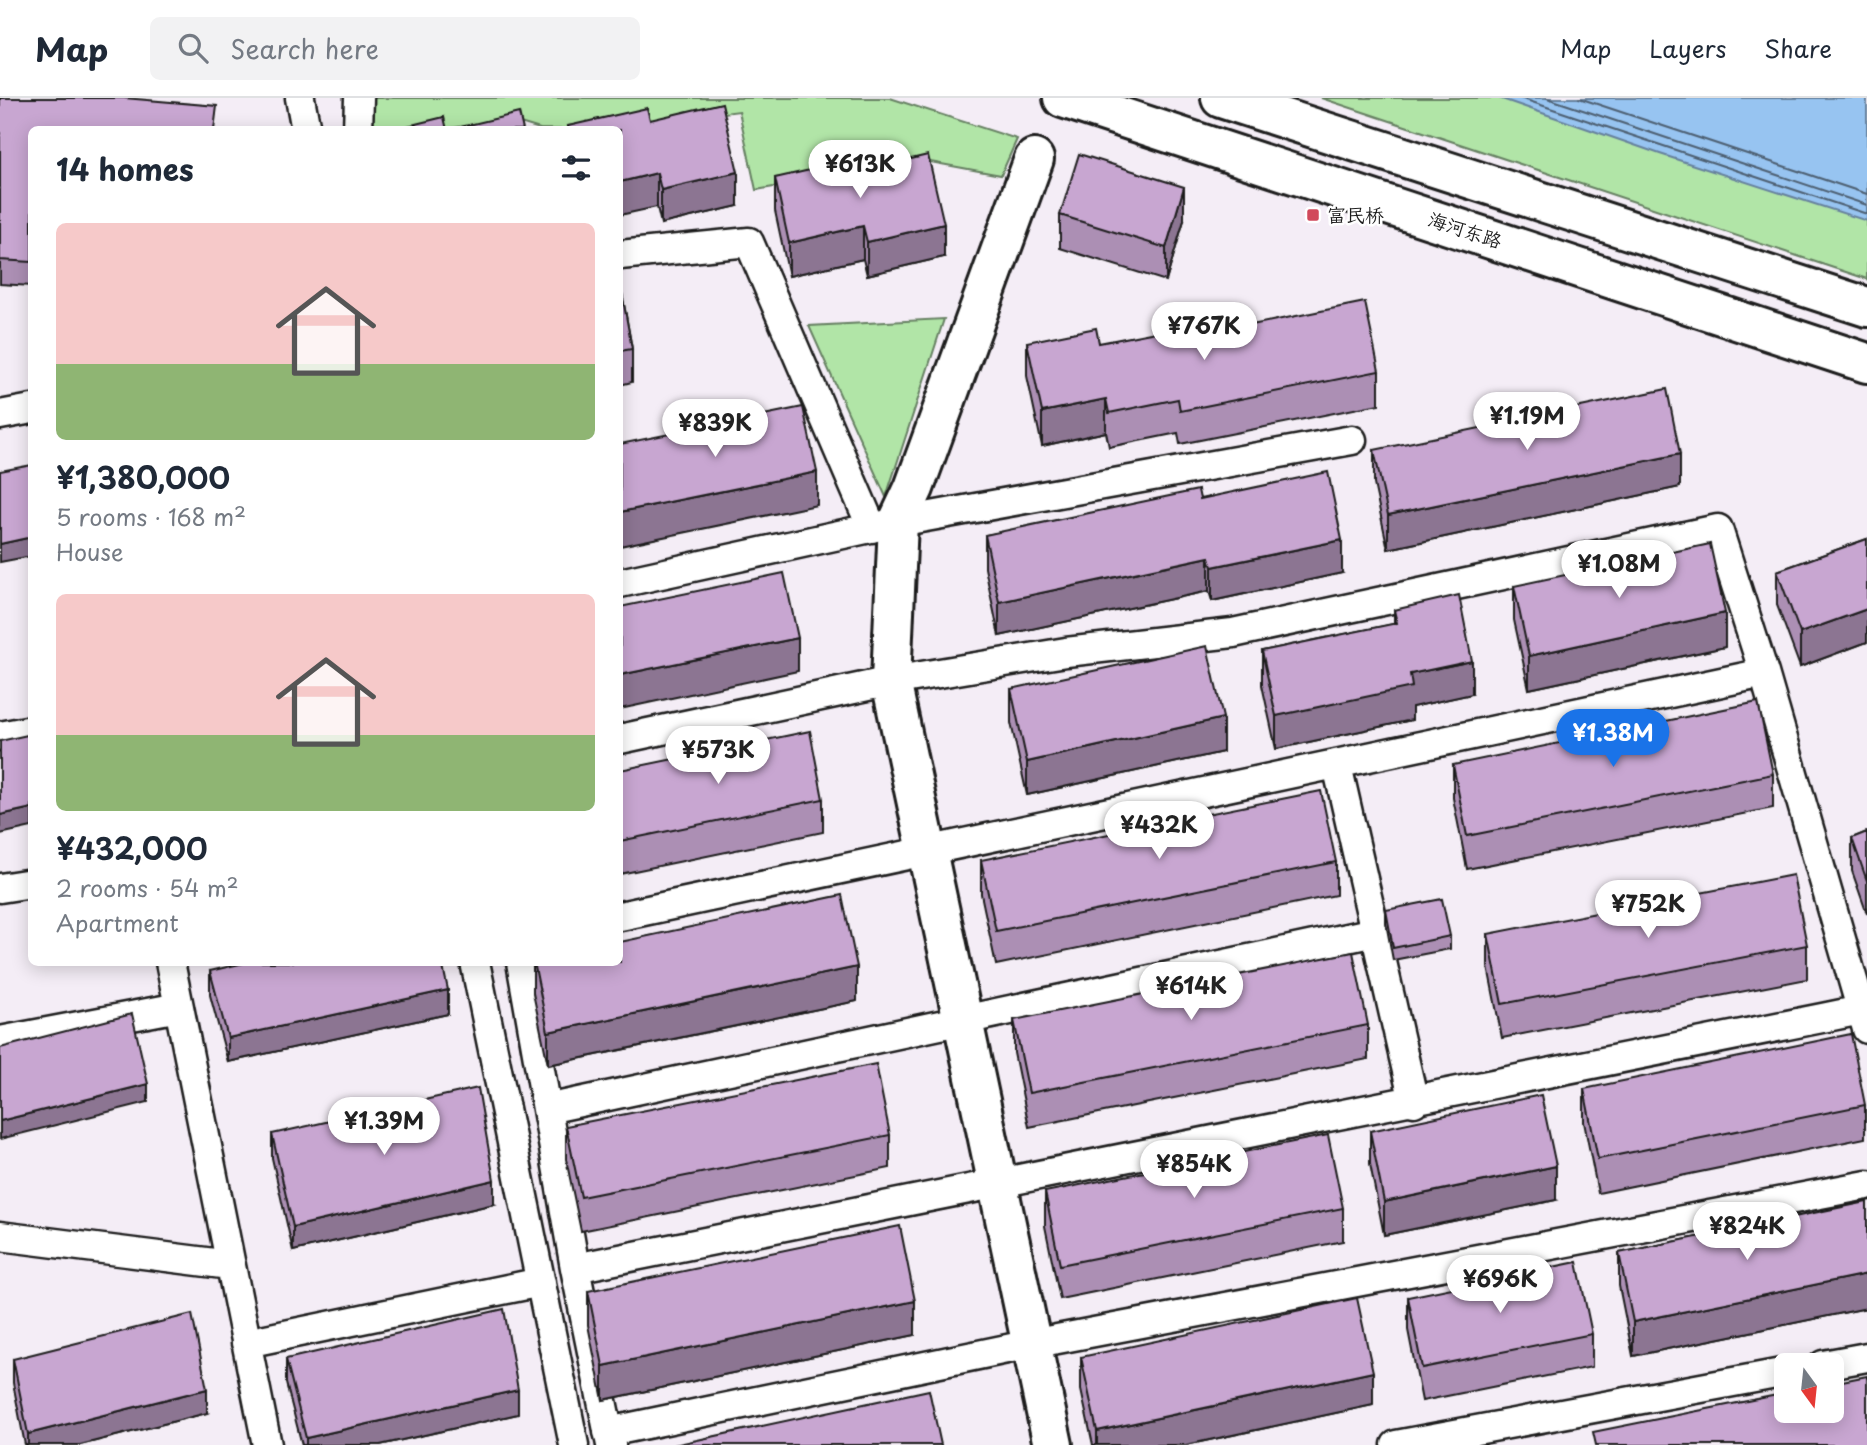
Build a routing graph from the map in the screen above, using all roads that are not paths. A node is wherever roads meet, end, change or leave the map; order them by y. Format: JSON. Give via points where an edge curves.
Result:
{"nodes":[{"id":1,"x":300,"y":98,"type":"edge"},
{"id":2,"x":359,"y":98,"type":"edge"},
{"id":3,"x":1063,"y":98,"type":"edge"},
{"id":4,"x":1221,"y":98,"type":"edge"},
{"id":5,"x":305,"y":126,"type":"edge"},
{"id":6,"x":358,"y":126,"type":"edge"},
{"id":7,"x":1034,"y":159,"type":"dead end"},
{"id":8,"x":623,"y":255,"type":"edge"},
{"id":9,"x":1867,"y":307,"type":"edge"},
{"id":10,"x":1867,"y":362,"type":"edge"},
{"id":11,"x":28,"y":410,"type":"edge"},
{"id":12,"x":0,"y":415,"type":"edge"},
{"id":13,"x":1352,"y":440,"type":"dead end"},
{"id":14,"x":885,"y":525,"type":"junction"},
{"id":15,"x":623,"y":582,"type":"edge"},
{"id":16,"x":1764,"y":673,"type":"junction"},
{"id":17,"x":891,"y":681,"type":"junction"},
{"id":18,"x":28,"y":731,"type":"edge"},
{"id":19,"x":0,"y":736,"type":"edge"},
{"id":20,"x":623,"y":738,"type":"edge"},
{"id":21,"x":1337,"y":765,"type":"junction"},
{"id":22,"x":927,"y":851,"type":"junction"},
{"id":23,"x":28,"y":884,"type":"edge"},
{"id":24,"x":0,"y":888,"type":"edge"},
{"id":25,"x":623,"y":915,"type":"edge"},
{"id":26,"x":1375,"y":932,"type":"junction"},
{"id":27,"x":171,"y":966,"type":"edge"},
{"id":28,"x":476,"y":966,"type":"edge"},
{"id":29,"x":522,"y":966,"type":"edge"},
{"id":30,"x":179,"y":1007,"type":"junction"},
{"id":31,"x":963,"y":1020,"type":"junction"},
{"id":32,"x":1864,"y":1020,"type":"edge"},
{"id":33,"x":0,"y":1041,"type":"edge"},
{"id":34,"x":1414,"y":1102,"type":"junction"},
{"id":35,"x":547,"y":1109,"type":"junction"},
{"id":36,"x":997,"y":1182,"type":"junction"},
{"id":37,"x":1867,"y":1185,"type":"edge"},
{"id":38,"x":0,"y":1236,"type":"edge"},
{"id":39,"x":230,"y":1265,"type":"junction"},
{"id":40,"x":575,"y":1268,"type":"junction"},
{"id":41,"x":541,"y":1282,"type":"junction"},
{"id":42,"x":246,"y":1343,"type":"junction"},
{"id":43,"x":1031,"y":1343,"type":"junction"},
{"id":44,"x":1867,"y":1357,"type":"edge"},
{"id":45,"x":1844,"y":1361,"type":"edge"},
{"id":46,"x":1774,"y":1375,"type":"edge"},
{"id":47,"x":1490,"y":1436,"type":"edge"},
{"id":48,"x":610,"y":1438,"type":"edge"},
{"id":49,"x":267,"y":1445,"type":"edge"},
{"id":50,"x":574,"y":1445,"type":"edge"},
{"id":51,"x":1052,"y":1445,"type":"edge"},
{"id":52,"x":1396,"y":1445,"type":"edge"}],
"edges":[{"from":1,"to":5,"type":"street"},
{"from":2,"to":6,"type":"street"},
{"from":3,"to":10,"type":"main road","name":"海河东路"},
{"from":4,"to":9,"type":"main road"},
{"from":7,"to":14,"type":"main road","via":[[914,488]]},
{"from":8,"to":14,"type":"street","via":[[749,242]]},
{"from":11,"to":12,"type":"street"},
{"from":13,"to":14,"type":"street"},
{"from":14,"to":15,"type":"street"},
{"from":14,"to":17,"type":"main road"},
{"from":16,"to":17,"type":"street","via":[[1718,529],[1233,632],[1066,652]]},
{"from":16,"to":21,"type":"street"},
{"from":16,"to":32,"type":"street"},
{"from":17,"to":20,"type":"street"},
{"from":17,"to":22,"type":"main road"},
{"from":18,"to":19,"type":"street"},
{"from":21,"to":22,"type":"street"},
{"from":21,"to":26,"type":"street"},
{"from":22,"to":25,"type":"street"},
{"from":22,"to":31,"type":"main road"},
{"from":23,"to":24,"type":"street"},
{"from":26,"to":31,"type":"street"},
{"from":26,"to":34,"type":"street"},
{"from":27,"to":30,"type":"street"},
{"from":28,"to":41,"type":"street"},
{"from":29,"to":35,"type":"street"},
{"from":30,"to":33,"type":"street"},
{"from":30,"to":39,"type":"street"},
{"from":31,"to":35,"type":"street"},
{"from":31,"to":36,"type":"main road"},
{"from":32,"to":34,"type":"street"},
{"from":34,"to":36,"type":"street"},
{"from":35,"to":40,"type":"street"},
{"from":36,"to":40,"type":"street"},
{"from":36,"to":43,"type":"main road"},
{"from":37,"to":43,"type":"street"},
{"from":38,"to":39,"type":"street"},
{"from":39,"to":42,"type":"street"},
{"from":40,"to":48,"type":"street"},
{"from":41,"to":42,"type":"street"},
{"from":41,"to":50,"type":"street"},
{"from":42,"to":49,"type":"street"},
{"from":43,"to":48,"type":"street"},
{"from":43,"to":51,"type":"main road"},
{"from":44,"to":45,"type":"street"},
{"from":46,"to":47,"type":"street"},
{"from":47,"to":52,"type":"street"}]}
